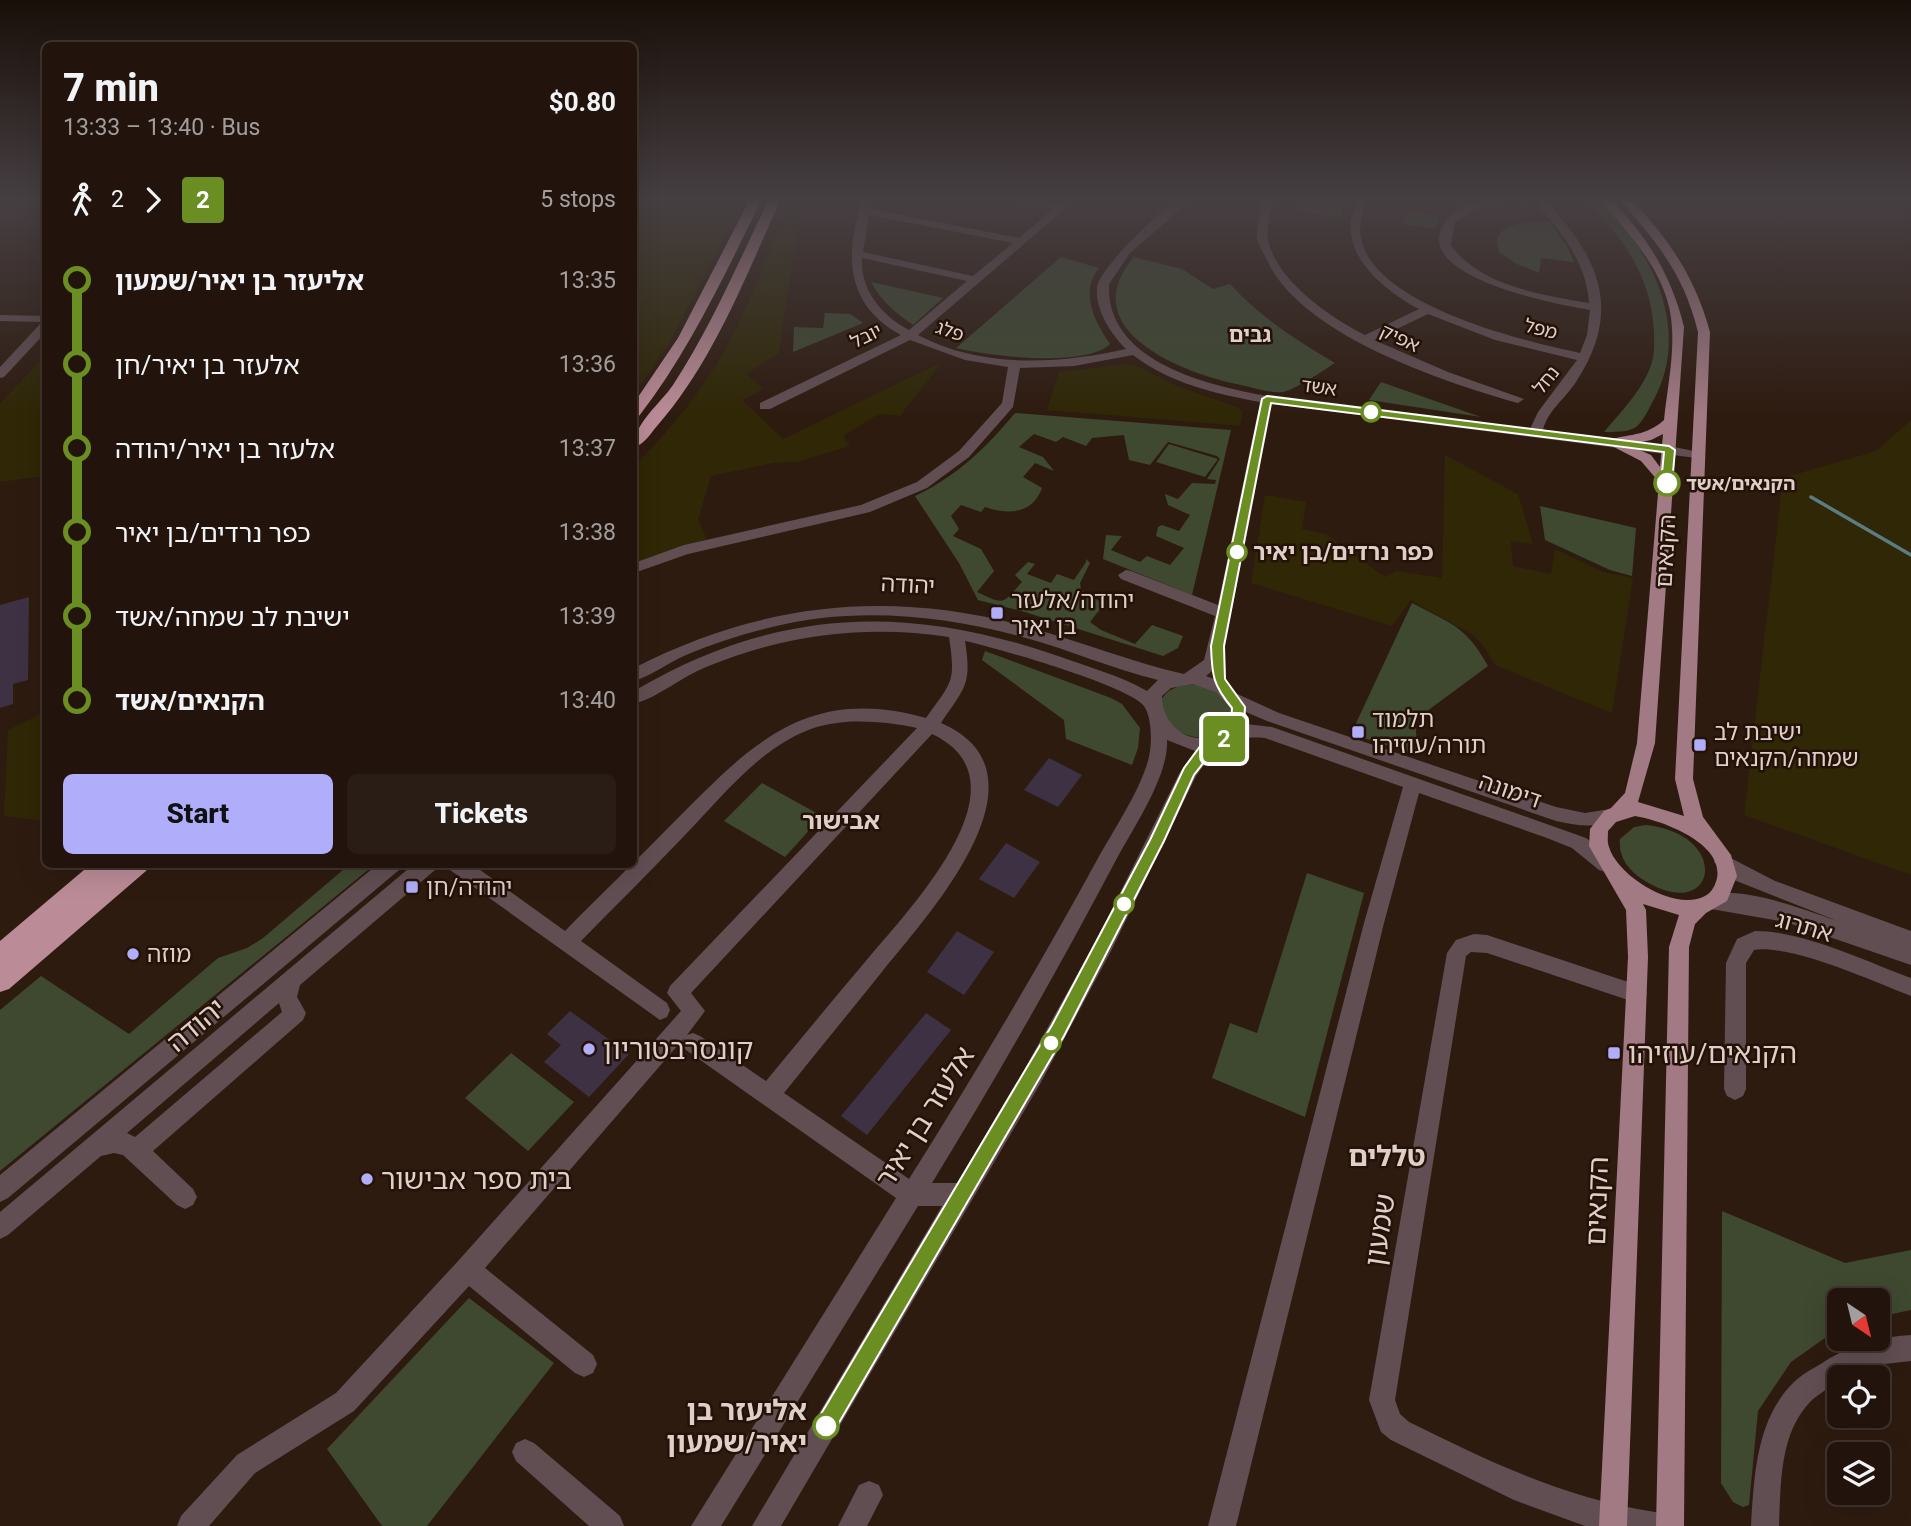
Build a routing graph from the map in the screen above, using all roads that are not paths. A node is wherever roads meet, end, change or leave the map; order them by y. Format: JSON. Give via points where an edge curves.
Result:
{"nodes":[{"id":1,"x":719,"y":272,"type":"edge"},
{"id":2,"x":739,"y":272,"type":"edge"},
{"id":3,"x":856,"y":272,"type":"edge"},
{"id":4,"x":940,"y":272,"type":"edge"},
{"id":5,"x":985,"y":272,"type":"edge"},
{"id":6,"x":1111,"y":272,"type":"edge"},
{"id":7,"x":1280,"y":272,"type":"edge"},
{"id":8,"x":1378,"y":272,"type":"edge"},
{"id":9,"x":1477,"y":272,"type":"edge"},
{"id":10,"x":1591,"y":272,"type":"edge"},
{"id":11,"x":1660,"y":272,"type":"edge"},
{"id":12,"x":1682,"y":272,"type":"edge"},
{"id":13,"x":976,"y":280,"type":"junction"},
{"id":14,"x":1596,"y":307,"type":"junction"},
{"id":15,"x":1429,"y":309,"type":"junction"},
{"id":16,"x":0,"y":318,"type":"edge"},
{"id":17,"x":42,"y":319,"type":"edge"},
{"id":18,"x":42,"y":330,"type":"edge"},
{"id":19,"x":909,"y":336,"type":"junction"},
{"id":20,"x":1365,"y":340,"type":"junction"},
{"id":21,"x":1135,"y":351,"type":"junction"},
{"id":22,"x":1585,"y":358,"type":"junction"},
{"id":23,"x":1016,"y":365,"type":"junction"},
{"id":24,"x":0,"y":374,"type":"edge"},
{"id":25,"x":1267,"y":399,"type":"junction"},
{"id":26,"x":1518,"y":400,"type":"dead end"},
{"id":27,"x":765,"y":406,"type":"dead end"},
{"id":28,"x":637,"y":409,"type":"edge"},
{"id":29,"x":1672,"y":420,"type":"junction"},
{"id":30,"x":1536,"y":433,"type":"junction"},
{"id":31,"x":637,"y":438,"type":"edge"},
{"id":32,"x":1613,"y":443,"type":"junction"},
{"id":33,"x":1669,"y":450,"type":"junction"},
{"id":34,"x":1699,"y":456,"type":"junction"},
{"id":35,"x":1667,"y":483,"type":"junction"},
{"id":36,"x":637,"y":567,"type":"edge"},
{"id":37,"x":1126,"y":575,"type":"dead end"},
{"id":38,"x":1224,"y":614,"type":"junction"},
{"id":39,"x":956,"y":633,"type":"junction"},
{"id":40,"x":1217,"y":646,"type":"junction"},
{"id":41,"x":637,"y":673,"type":"edge"},
{"id":42,"x":1187,"y":679,"type":"junction"},
{"id":43,"x":1228,"y":693,"type":"junction"},
{"id":44,"x":637,"y":696,"type":"edge"},
{"id":45,"x":1155,"y":714,"type":"junction"},
{"id":46,"x":930,"y":725,"type":"junction"},
{"id":47,"x":1224,"y":737,"type":"junction"},
{"id":48,"x":1413,"y":783,"type":"junction"},
{"id":49,"x":1614,"y":814,"type":"junction"},
{"id":50,"x":1707,"y":839,"type":"junction"},
{"id":51,"x":1723,"y":862,"type":"junction"},
{"id":52,"x":1606,"y":864,"type":"junction"},
{"id":53,"x":103,"y":868,"type":"edge"},
{"id":54,"x":133,"y":868,"type":"edge"},
{"id":55,"x":387,"y":868,"type":"edge"},
{"id":56,"x":423,"y":868,"type":"edge"},
{"id":57,"x":463,"y":868,"type":"edge"},
{"id":58,"x":1621,"y":881,"type":"junction"},
{"id":59,"x":1706,"y":904,"type":"junction"},
{"id":60,"x":1911,"y":940,"type":"edge"},
{"id":61,"x":566,"y":943,"type":"junction"},
{"id":62,"x":0,"y":956,"type":"edge"},
{"id":63,"x":1911,"y":957,"type":"edge"},
{"id":64,"x":292,"y":980,"type":"junction"},
{"id":65,"x":0,"y":981,"type":"edge"},
{"id":66,"x":1911,"y":986,"type":"edge"},
{"id":67,"x":1637,"y":994,"type":"junction"},
{"id":68,"x":660,"y":1010,"type":"dead end"},
{"id":69,"x":693,"y":1043,"type":"dead end"},
{"id":70,"x":1735,"y":1089,"type":"dead end"},
{"id":71,"x":769,"y":1095,"type":"junction"},
{"id":72,"x":95,"y":1146,"type":"junction"},
{"id":73,"x":136,"y":1151,"type":"junction"},
{"id":74,"x":0,"y":1189,"type":"edge"},
{"id":75,"x":963,"y":1194,"type":"junction"},
{"id":76,"x":912,"y":1195,"type":"junction"},
{"id":77,"x":185,"y":1197,"type":"dead end"},
{"id":78,"x":0,"y":1227,"type":"edge"},
{"id":79,"x":468,"y":1269,"type":"junction"},
{"id":80,"x":1911,"y":1348,"type":"edge"},
{"id":81,"x":584,"y":1364,"type":"dead end"},
{"id":82,"x":524,"y":1452,"type":"dead end"},
{"id":83,"x":869,"y":1495,"type":"dead end"},
{"id":84,"x":1613,"y":1524,"type":"edge"},
{"id":85,"x":191,"y":1526,"type":"edge"},
{"id":86,"x":610,"y":1526,"type":"edge"},
{"id":87,"x":705,"y":1526,"type":"edge"},
{"id":88,"x":766,"y":1526,"type":"edge"},
{"id":89,"x":852,"y":1526,"type":"edge"},
{"id":90,"x":1222,"y":1526,"type":"edge"},
{"id":91,"x":1655,"y":1526,"type":"edge"},
{"id":92,"x":1670,"y":1526,"type":"edge"},
{"id":93,"x":1765,"y":1526,"type":"edge"}],
"edges":[{"from":1,"to":28,"type":"highway","via":[[683,343]]},
{"from":2,"to":31,"type":"highway","via":[[693,365]]},
{"from":3,"to":19,"type":"street","name":"פלג","via":[[863,293],[889,323]]},
{"from":4,"to":13,"type":"street"},
{"from":5,"to":13,"type":"street","name":"יובל"},
{"from":6,"to":21,"type":"street","name":"אשד","via":[[1103,284],[1108,317]]},
{"from":7,"to":20,"type":"street","name":"אפיק","via":[[1312,308]]},
{"from":8,"to":15,"type":"street","name":"מפל","via":[[1394,289]]},
{"from":9,"to":14,"type":"street","via":[[1499,285],[1542,298]]},
{"from":10,"to":14,"type":"street","name":"נחל"},
{"from":11,"to":29,"type":"main road","name":"הקנאים","via":[[1678,327]]},
{"from":12,"to":34,"type":"main road","name":"הקנאים","via":[[1700,314],[1704,352]]},
{"from":13,"to":19,"type":"street","name":"יובל"},
{"from":14,"to":22,"type":"street","name":"נחל"},
{"from":15,"to":20,"type":"street"},
{"from":15,"to":22,"type":"street","name":"מפל","via":[[1478,330]]},
{"from":16,"to":17,"type":"street"},
{"from":18,"to":24,"type":"street"},
{"from":19,"to":23,"type":"street","name":"פלג","via":[[945,351]]},
{"from":19,"to":27,"type":"street","name":"יובל"},
{"from":20,"to":26,"type":"street","name":"אפיק","via":[[1438,374]]},
{"from":21,"to":23,"type":"street","name":"פלג","via":[[1069,363]]},
{"from":21,"to":25,"type":"street","name":"אשד","via":[[1200,383]]},
{"from":22,"to":30,"type":"street","name":"נחל","via":[[1541,416]]},
{"from":23,"to":36,"type":"street","via":[[1008,404],[964,454],[922,485],[865,509],[684,550]]},
{"from":25,"to":30,"type":"street","name":"אשד"},
{"from":25,"to":38,"type":"street"},
{"from":29,"to":32,"type":"main road","via":[[1646,439]]},
{"from":29,"to":33,"type":"main road","name":"הקנאים"},
{"from":30,"to":32,"type":"street","name":"אשד"},
{"from":32,"to":33,"type":"street","name":"אשד"},
{"from":32,"to":35,"type":"main road","via":[[1646,458]]},
{"from":33,"to":34,"type":"street","name":"אשד"},
{"from":33,"to":35,"type":"main road","name":"הקנאים"},
{"from":34,"to":50,"type":"main road","name":"הקנאים","via":[[1684,779],[1694,819]]},
{"from":35,"to":49,"type":"main road","name":"הקנאים","via":[[1646,743],[1633,796]]},
{"from":37,"to":38,"type":"street"},
{"from":38,"to":40,"type":"street"},
{"from":39,"to":44,"type":"street","name":"יהודה","via":[[869,626],[792,635],[710,659]]},
{"from":39,"to":45,"type":"street","name":"יהודה","via":[[1023,650],[1122,685]]},
{"from":39,"to":46,"type":"street","via":[[962,671],[956,688]]},
{"from":40,"to":42,"type":"street","via":[[1211,663]]},
{"from":40,"to":43,"type":"street","via":[[1217,667]]},
{"from":41,"to":42,"type":"street","name":"יהודה","via":[[687,648],[746,628],[815,614],[891,609],[988,622],[1130,667]]},
{"from":42,"to":43,"type":"street"},
{"from":42,"to":45,"type":"street","via":[[1161,687]]},
{"from":43,"to":47,"type":"street","via":[[1240,716]]},
{"from":43,"to":49,"type":"street","name":"דימונה","via":[[1264,714],[1556,814],[1585,820]]},
{"from":45,"to":47,"type":"street","via":[[1165,732],[1185,741]]},
{"from":45,"to":76,"type":"street","name":"אלעזר בן יאיר","via":[[1161,741],[1155,765],[1129,818],[1046,973]]},
{"from":46,"to":61,"type":"street","via":[[850,716],[818,721],[782,736],[744,764]]},
{"from":46,"to":71,"type":"street","via":[[960,742],[977,769],[981,787],[971,830],[940,886]]},
{"from":46,"to":79,"type":"street","via":[[677,993],[695,1011]]},
{"from":47,"to":48,"type":"street","name":"דימונה","via":[[1245,730],[1266,732]]},
{"from":47,"to":75,"type":"street","via":[[1206,749],[1189,772],[1075,1000]]},
{"from":48,"to":52,"type":"street","name":"דימונה","via":[[1574,841]]},
{"from":48,"to":90,"type":"street"},
{"from":49,"to":50,"type":"main road","via":[[1659,811]]},
{"from":49,"to":52,"type":"main road","via":[[1601,826],[1598,837]]},
{"from":50,"to":51,"type":"main road"},
{"from":51,"to":59,"type":"main road","via":[[1725,885]]},
{"from":51,"to":60,"type":"street","via":[[1768,887]]},
{"from":52,"to":58,"type":"main road"},
{"from":53,"to":62,"type":"highway"},
{"from":54,"to":65,"type":"highway"},
{"from":55,"to":74,"type":"street","name":"יהודה"},
{"from":56,"to":64,"type":"street","name":"יהודה"},
{"from":57,"to":61,"type":"street"},
{"from":58,"to":59,"type":"main road","via":[[1659,903],[1685,908]]},
{"from":58,"to":67,"type":"main road","name":"הקנאים","via":[[1636,910]]},
{"from":59,"to":63,"type":"street","via":[[1762,906]]},
{"from":59,"to":92,"type":"main road","via":[[1686,919],[1679,947]]},
{"from":61,"to":68,"type":"street"},
{"from":64,"to":72,"type":"street","name":"יהודה"},
{"from":64,"to":73,"type":"street","via":[[286,999],[296,1013]]},
{"from":66,"to":70,"type":"street","name":"אתרוג","via":[[1789,944],[1767,939],[1745,944],[1735,963]]},
{"from":67,"to":84,"type":"main road","name":"הקנאים"},
{"from":67,"to":84,"type":"street","name":"שמעון","via":[[1488,944],[1474,942],[1457,953],[1382,1400],[1391,1423],[1400,1431],[1521,1490]]},
{"from":69,"to":71,"type":"street"},
{"from":71,"to":76,"type":"street"},
{"from":72,"to":73,"type":"street","via":[[113,1141],[127,1143]]},
{"from":72,"to":78,"type":"street","name":"יהודה"},
{"from":73,"to":77,"type":"street"},
{"from":75,"to":76,"type":"street"},
{"from":75,"to":88,"type":"street"},
{"from":76,"to":87,"type":"street","name":"אלעזר בן יאיר"},
{"from":79,"to":81,"type":"street"},
{"from":79,"to":85,"type":"street","via":[[345,1402],[246,1464]]},
{"from":80,"to":93,"type":"street","via":[[1850,1359],[1800,1394],[1783,1420],[1770,1459]]},
{"from":82,"to":86,"type":"street"},
{"from":83,"to":89,"type":"street"},
{"from":84,"to":91,"type":"street","name":"שמעון"}]}
